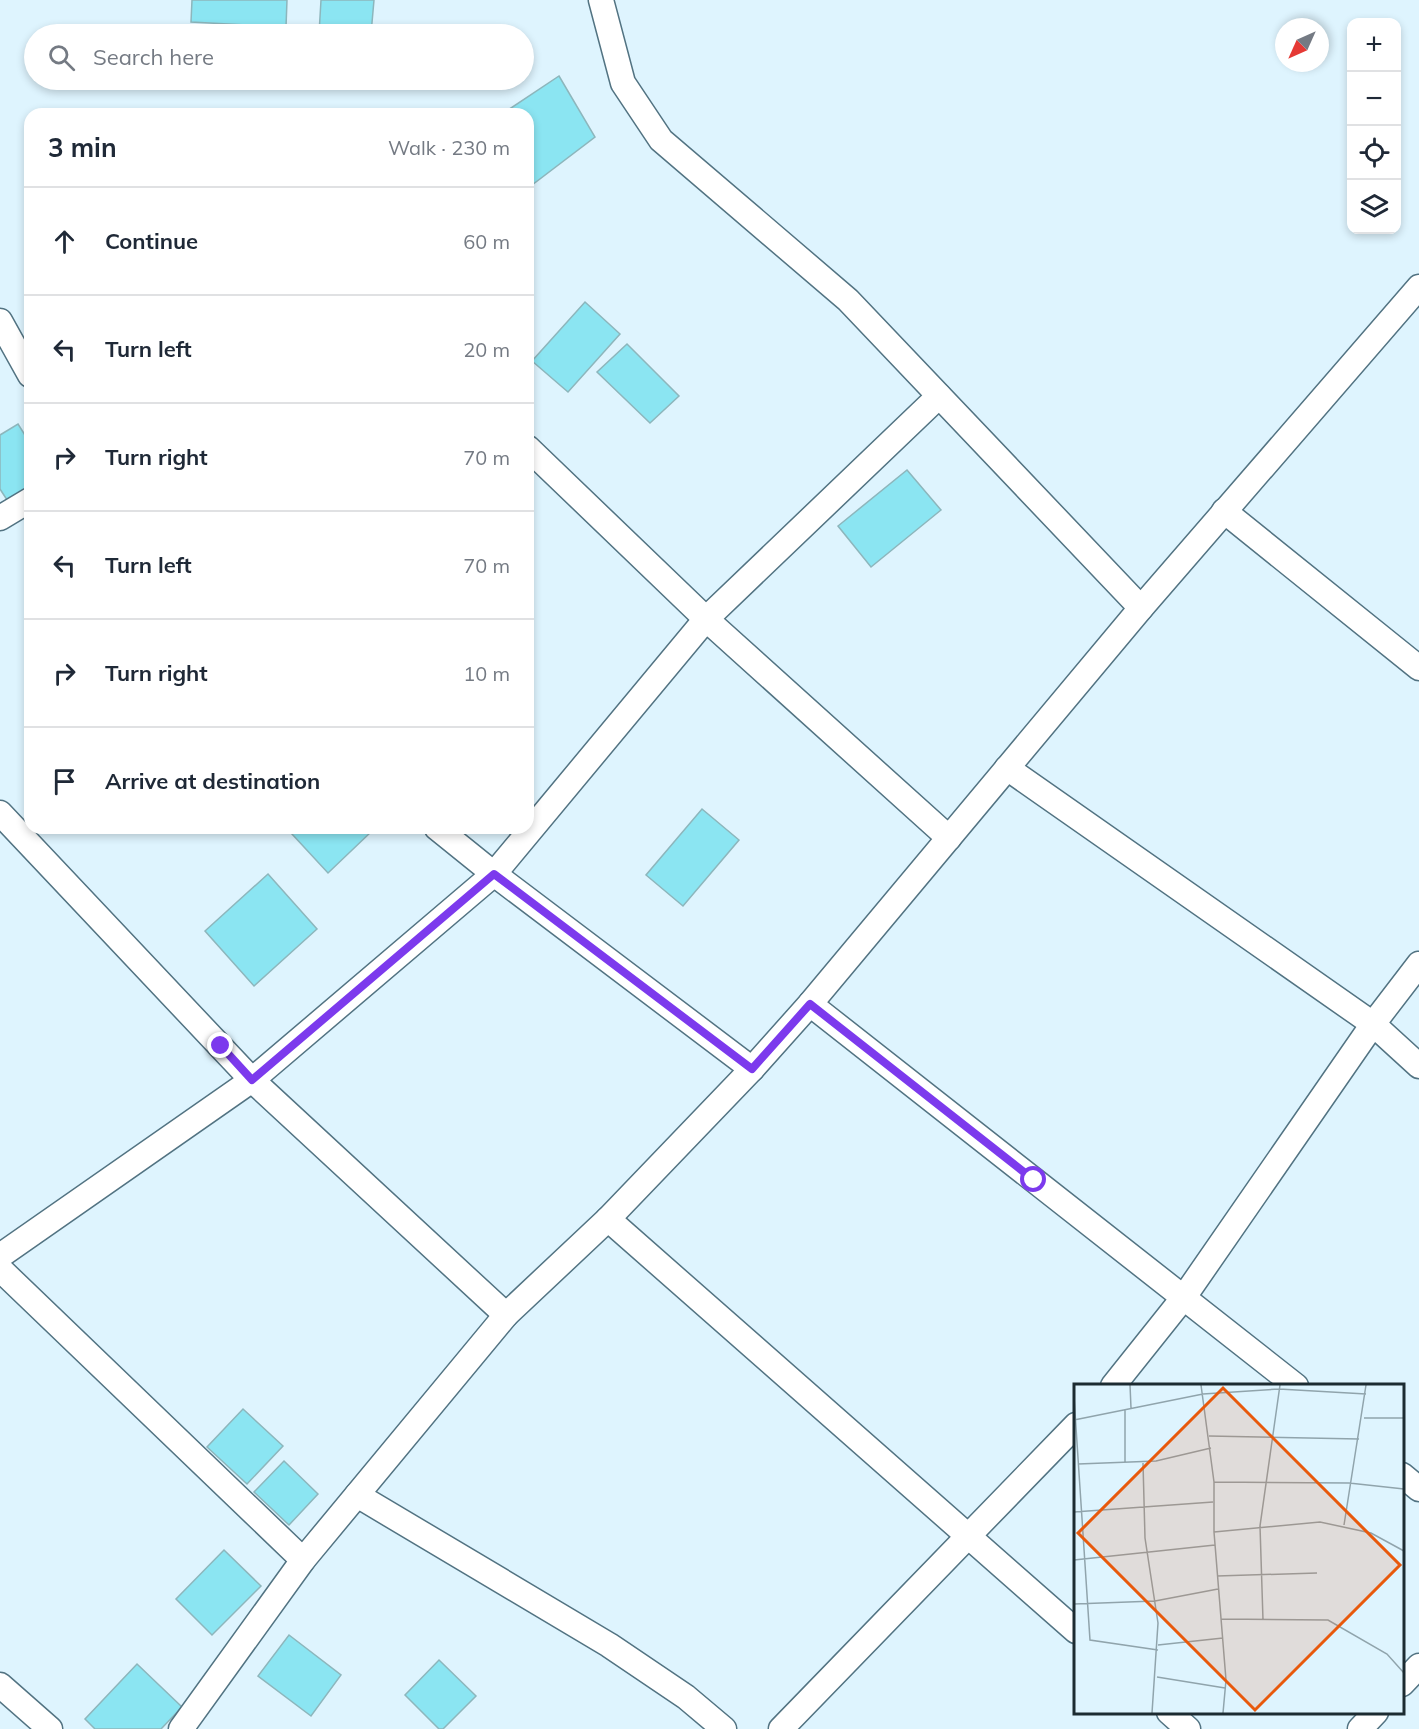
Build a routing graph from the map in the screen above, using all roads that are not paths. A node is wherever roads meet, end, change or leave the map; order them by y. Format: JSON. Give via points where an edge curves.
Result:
{"nodes":[{"id":1,"x":601,"y":0,"type":"edge"},
{"id":2,"x":1419,"y":287,"type":"edge"},
{"id":3,"x":0,"y":321,"type":"edge"},
{"id":4,"x":24,"y":364,"type":"edge"},
{"id":5,"x":939,"y":396,"type":"junction"},
{"id":6,"x":534,"y":454,"type":"edge"},
{"id":7,"x":24,"y":504,"type":"edge"},
{"id":8,"x":1224,"y":511,"type":"junction"},
{"id":9,"x":0,"y":518,"type":"edge"},
{"id":10,"x":1141,"y":608,"type":"junction"},
{"id":11,"x":706,"y":619,"type":"junction"},
{"id":12,"x":1419,"y":668,"type":"edge"},
{"id":13,"x":1007,"y":768,"type":"junction"},
{"id":14,"x":0,"y":813,"type":"edge"},
{"id":15,"x":534,"y":826,"type":"edge"},
{"id":16,"x":444,"y":834,"type":"edge"},
{"id":17,"x":527,"y":834,"type":"edge"},
{"id":18,"x":949,"y":838,"type":"junction"},
{"id":19,"x":494,"y":874,"type":"junction"},
{"id":20,"x":1419,"y":964,"type":"edge"},
{"id":21,"x":810,"y":1004,"type":"junction"},
{"id":22,"x":1373,"y":1024,"type":"junction"},
{"id":23,"x":1419,"y":1066,"type":"edge"},
{"id":24,"x":752,"y":1069,"type":"junction"},
{"id":25,"x":252,"y":1080,"type":"junction"},
{"id":26,"x":608,"y":1219,"type":"junction"},
{"id":27,"x":0,"y":1256,"type":"edge"},
{"id":28,"x":0,"y":1269,"type":"edge"},
{"id":29,"x":1184,"y":1297,"type":"junction"},
{"id":30,"x":506,"y":1315,"type":"junction"},
{"id":31,"x":1115,"y":1384,"type":"edge"},
{"id":32,"x":1293,"y":1384,"type":"edge"},
{"id":33,"x":1074,"y":1427,"type":"edge"},
{"id":34,"x":1404,"y":1477,"type":"edge"},
{"id":35,"x":1419,"y":1488,"type":"edge"},
{"id":36,"x":357,"y":1495,"type":"junction"},
{"id":37,"x":968,"y":1538,"type":"junction"},
{"id":38,"x":303,"y":1560,"type":"junction"},
{"id":39,"x":1074,"y":1629,"type":"edge"},
{"id":40,"x":1419,"y":1666,"type":"edge"},
{"id":41,"x":1404,"y":1682,"type":"edge"},
{"id":42,"x":0,"y":1685,"type":"edge"},
{"id":43,"x":1170,"y":1714,"type":"edge"},
{"id":44,"x":1375,"y":1714,"type":"edge"},
{"id":45,"x":50,"y":1729,"type":"edge"},
{"id":46,"x":181,"y":1729,"type":"edge"},
{"id":47,"x":724,"y":1729,"type":"edge"},
{"id":48,"x":781,"y":1729,"type":"edge"},
{"id":49,"x":1188,"y":1729,"type":"edge"},
{"id":50,"x":1360,"y":1729,"type":"edge"}],
"edges":[{"from":1,"to":5,"type":"street","via":[[623,83],[661,140],[848,300]]},
{"from":2,"to":8,"type":"street"},
{"from":3,"to":4,"type":"street"},
{"from":5,"to":10,"type":"street"},
{"from":5,"to":11,"type":"street"},
{"from":6,"to":11,"type":"street"},
{"from":7,"to":9,"type":"street"},
{"from":8,"to":10,"type":"street"},
{"from":8,"to":12,"type":"street"},
{"from":10,"to":13,"type":"street"},
{"from":11,"to":15,"type":"street"},
{"from":11,"to":18,"type":"street"},
{"from":13,"to":18,"type":"street"},
{"from":13,"to":22,"type":"street"},
{"from":14,"to":25,"type":"street"},
{"from":16,"to":19,"type":"street"},
{"from":17,"to":19,"type":"street"},
{"from":18,"to":21,"type":"street"},
{"from":19,"to":24,"type":"street"},
{"from":19,"to":25,"type":"street"},
{"from":20,"to":22,"type":"street"},
{"from":21,"to":24,"type":"street"},
{"from":21,"to":29,"type":"street"},
{"from":22,"to":23,"type":"street"},
{"from":22,"to":29,"type":"street"},
{"from":24,"to":26,"type":"street"},
{"from":25,"to":27,"type":"street"},
{"from":25,"to":30,"type":"street"},
{"from":26,"to":30,"type":"street"},
{"from":26,"to":37,"type":"street"},
{"from":28,"to":38,"type":"street"},
{"from":29,"to":31,"type":"street"},
{"from":29,"to":32,"type":"street"},
{"from":30,"to":36,"type":"street"},
{"from":33,"to":37,"type":"street"},
{"from":34,"to":35,"type":"street"},
{"from":36,"to":38,"type":"street"},
{"from":36,"to":47,"type":"street","via":[[609,1645],[686,1697]]},
{"from":37,"to":39,"type":"street"},
{"from":37,"to":48,"type":"street"},
{"from":38,"to":46,"type":"street"},
{"from":40,"to":41,"type":"street"},
{"from":42,"to":45,"type":"street"},
{"from":43,"to":49,"type":"street"},
{"from":44,"to":50,"type":"street"}]}
